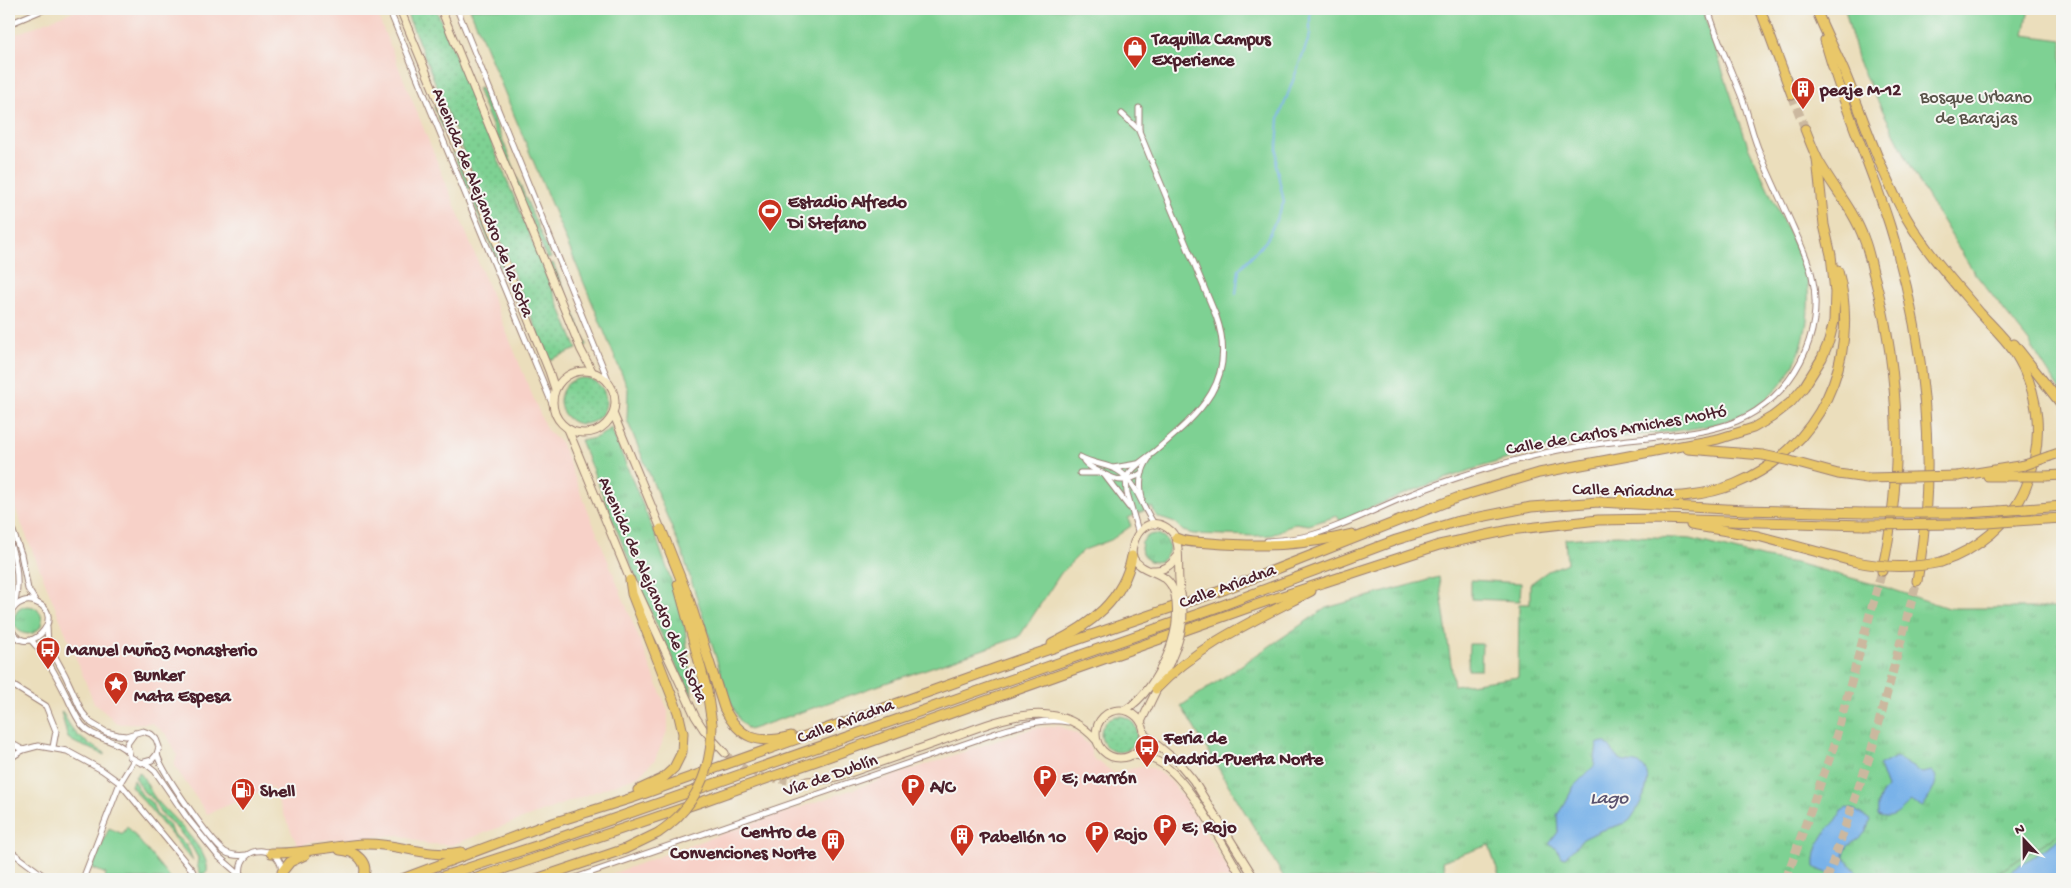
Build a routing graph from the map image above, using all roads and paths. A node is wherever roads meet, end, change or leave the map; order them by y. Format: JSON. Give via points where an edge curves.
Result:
{"nodes":[{"id":1,"x":45,"y":9,"type":"edge"},
{"id":2,"x":389,"y":9,"type":"edge"},
{"id":3,"x":400,"y":9,"type":"edge"},
{"id":4,"x":441,"y":9,"type":"edge"},
{"id":5,"x":457,"y":9,"type":"edge"},
{"id":6,"x":1708,"y":9,"type":"edge"},
{"id":7,"x":1760,"y":9,"type":"edge"},
{"id":8,"x":1816,"y":9,"type":"edge"},
{"id":9,"x":1819,"y":18,"type":"junction"},
{"id":10,"x":9,"y":24,"type":"edge"},
{"id":11,"x":1792,"y":94,"type":"tunnel mouth"},
{"id":12,"x":1139,"y":108,"type":"dead end"},
{"id":13,"x":1122,"y":114,"type":"dead end"},
{"id":14,"x":1804,"y":129,"type":"tunnel mouth"},
{"id":15,"x":1140,"y":131,"type":"junction"},
{"id":16,"x":1818,"y":159,"type":"junction"},
{"id":17,"x":1831,"y":255,"type":"junction"},
{"id":18,"x":1960,"y":288,"type":"junction"},
{"id":19,"x":592,"y":371,"type":"junction"},
{"id":20,"x":609,"y":382,"type":"junction"},
{"id":21,"x":555,"y":389,"type":"junction"},
{"id":22,"x":2062,"y":405,"type":"edge"},
{"id":23,"x":553,"y":406,"type":"junction"},
{"id":24,"x":613,"y":413,"type":"junction"},
{"id":25,"x":568,"y":429,"type":"junction"},
{"id":26,"x":1672,"y":449,"type":"junction"},
{"id":27,"x":2062,"y":452,"type":"edge"},
{"id":28,"x":1153,"y":453,"type":"junction"},
{"id":29,"x":1139,"y":463,"type":"junction"},
{"id":30,"x":1088,"y":466,"type":"junction"},
{"id":31,"x":1113,"y":468,"type":"junction"},
{"id":32,"x":1103,"y":473,"type":"junction"},
{"id":33,"x":1142,"y":473,"type":"junction"},
{"id":34,"x":1958,"y":476,"type":"junction"},
{"id":35,"x":2062,"y":476,"type":"edge"},
{"id":36,"x":1126,"y":478,"type":"junction"},
{"id":37,"x":1599,"y":502,"type":"junction"},
{"id":38,"x":1143,"y":503,"type":"junction"},
{"id":39,"x":2062,"y":506,"type":"edge"},
{"id":40,"x":1134,"y":514,"type":"junction"},
{"id":41,"x":2062,"y":518,"type":"edge"},
{"id":42,"x":1659,"y":519,"type":"junction"},
{"id":43,"x":9,"y":520,"type":"edge"},
{"id":44,"x":1155,"y":524,"type":"junction"},
{"id":45,"x":1381,"y":526,"type":"junction"},
{"id":46,"x":661,"y":529,"type":"junction"},
{"id":47,"x":1138,"y":531,"type":"junction"},
{"id":48,"x":1176,"y":538,"type":"junction"},
{"id":49,"x":9,"y":541,"type":"edge"},
{"id":50,"x":1200,"y":542,"type":"junction"},
{"id":51,"x":1132,"y":556,"type":"junction"},
{"id":52,"x":1177,"y":557,"type":"junction"},
{"id":53,"x":1152,"y":570,"type":"junction"},
{"id":54,"x":1882,"y":571,"type":"tunnel mouth"},
{"id":55,"x":1339,"y":577,"type":"junction"},
{"id":56,"x":630,"y":580,"type":"junction"},
{"id":57,"x":1917,"y":581,"type":"tunnel mouth"},
{"id":58,"x":1178,"y":595,"type":"junction"},
{"id":59,"x":36,"y":602,"type":"junction"},
{"id":60,"x":14,"y":606,"type":"junction"},
{"id":61,"x":9,"y":618,"type":"edge"},
{"id":62,"x":9,"y":623,"type":"edge"},
{"id":63,"x":47,"y":627,"type":"junction"},
{"id":64,"x":9,"y":635,"type":"edge"},
{"id":65,"x":16,"y":636,"type":"junction"},
{"id":66,"x":31,"y":640,"type":"junction"},
{"id":67,"x":1021,"y":659,"type":"junction"},
{"id":68,"x":1168,"y":659,"type":"junction"},
{"id":69,"x":9,"y":683,"type":"edge"},
{"id":70,"x":1156,"y":690,"type":"junction"},
{"id":71,"x":1125,"y":710,"type":"junction"},
{"id":72,"x":873,"y":712,"type":"junction"},
{"id":73,"x":1141,"y":722,"type":"junction"},
{"id":74,"x":1082,"y":727,"type":"junction"},
{"id":75,"x":135,"y":733,"type":"junction"},
{"id":76,"x":1145,"y":735,"type":"junction"},
{"id":77,"x":1097,"y":741,"type":"junction"},
{"id":78,"x":9,"y":742,"type":"edge"},
{"id":79,"x":53,"y":748,"type":"junction"},
{"id":80,"x":23,"y":750,"type":"junction"},
{"id":81,"x":128,"y":752,"type":"junction"},
{"id":82,"x":725,"y":753,"type":"tunnel mouth"},
{"id":83,"x":157,"y":754,"type":"junction"},
{"id":84,"x":1133,"y":755,"type":"junction"},
{"id":85,"x":9,"y":759,"type":"edge"},
{"id":86,"x":134,"y":760,"type":"junction"},
{"id":87,"x":145,"y":763,"type":"junction"},
{"id":88,"x":807,"y":782,"type":"tunnel mouth"},
{"id":89,"x":120,"y":783,"type":"junction"},
{"id":90,"x":570,"y":816,"type":"junction"},
{"id":91,"x":484,"y":847,"type":"junction"},
{"id":92,"x":9,"y":850,"type":"edge"},
{"id":93,"x":272,"y":853,"type":"junction"},
{"id":94,"x":247,"y":855,"type":"junction"},
{"id":95,"x":83,"y":877,"type":"edge"},
{"id":96,"x":280,"y":877,"type":"edge"},
{"id":97,"x":242,"y":878,"type":"edge"},
{"id":98,"x":48,"y":879,"type":"edge"},
{"id":99,"x":77,"y":879,"type":"edge"},
{"id":100,"x":196,"y":879,"type":"edge"},
{"id":101,"x":363,"y":879,"type":"edge"},
{"id":102,"x":402,"y":879,"type":"edge"},
{"id":103,"x":434,"y":879,"type":"edge"},
{"id":104,"x":474,"y":879,"type":"edge"},
{"id":105,"x":536,"y":879,"type":"edge"},
{"id":106,"x":572,"y":879,"type":"edge"},
{"id":107,"x":1243,"y":879,"type":"edge"},
{"id":108,"x":1255,"y":879,"type":"edge"}],
"edges":[{"from":1,"to":10,"type":"street"},
{"from":2,"to":23,"type":"street","name":"Avenida de Alejandro de la Sota"},
{"from":3,"to":21,"type":"street","name":"Avenida de Alejandro de la Sota"},
{"from":4,"to":19,"type":"street","name":"Avenida de Alejandro de la Sota"},
{"from":5,"to":20,"type":"street"},
{"from":6,"to":50,"type":"street","name":"Calle de Carlos Arniches Moltó","via":[[1758,148],[1809,265],[1814,287],[1811,334],[1805,351],[1792,378],[1774,398],[1746,416],[1721,426],[1561,450],[1483,468],[1314,534],[1237,543]]},
{"from":7,"to":11,"type":"highway"},
{"from":8,"to":9,"type":"highway"},
{"from":9,"to":18,"type":"highway","via":[[1906,217],[1931,255]]},
{"from":9,"to":57,"type":"highway","via":[[1834,73],[1890,225],[1912,310],[1923,381],[1927,453]]},
{"from":12,"to":15,"type":"street"},
{"from":13,"to":15,"type":"street"},
{"from":14,"to":16,"type":"highway"},
{"from":15,"to":28,"type":"street","via":[[1216,316],[1224,351],[1213,392],[1200,410]]},
{"from":16,"to":17,"type":"highway","via":[[1824,225]]},
{"from":16,"to":54,"type":"highway","via":[[1864,238],[1892,360],[1897,437],[1892,508]]},
{"from":17,"to":26,"type":"highway","via":[[1834,321],[1822,358],[1804,387],[1790,403],[1753,428]]},
{"from":17,"to":37,"type":"highway","via":[[1844,298],[1844,342],[1831,389],[1802,436],[1775,462],[1734,484],[1692,495]]},
{"from":18,"to":22,"type":"highway","via":[[2026,357]]},
{"from":18,"to":42,"type":"highway","bridge":true,"via":[[2014,352],[2028,376],[2038,419],[2033,470],[2022,496],[1992,533],[1973,547],[1941,562],[1891,568],[1758,536]]},
{"from":19,"to":20,"type":"street"},
{"from":19,"to":21,"type":"street","via":[[570,373]]},
{"from":20,"to":24,"type":"street","via":[[615,397]]},
{"from":21,"to":23,"type":"street"},
{"from":23,"to":25,"type":"street","via":[[556,417]]},
{"from":24,"to":25,"type":"street","via":[[607,423],[591,432]]},
{"from":24,"to":46,"type":"street","name":"Avenida de Alejandro de la Sota"},
{"from":25,"to":56,"type":"street","name":"Avenida de Alejandro de la Sota"},
{"from":26,"to":34,"type":"highway","bridge":true,"via":[[1763,455],[1867,478]]},
{"from":26,"to":45,"type":"highway","via":[[1600,460],[1504,482]]},
{"from":27,"to":34,"type":"highway","bridge":true,"via":[[2025,465]]},
{"from":28,"to":29,"type":"street"},
{"from":28,"to":33,"type":"street"},
{"from":29,"to":31,"type":"street"},
{"from":29,"to":36,"type":"street"},
{"from":30,"to":31,"type":"street","via":[[1080,457],[1096,465]]},
{"from":30,"to":32,"type":"street"},
{"from":30,"to":32,"type":"street","via":[[1080,473]]},
{"from":31,"to":36,"type":"street"},
{"from":32,"to":36,"type":"street","via":[[1120,480]]},
{"from":32,"to":40,"type":"street"},
{"from":33,"to":36,"type":"street"},
{"from":33,"to":38,"type":"street"},
{"from":34,"to":35,"type":"highway","bridge":true},
{"from":36,"to":38,"type":"street"},
{"from":36,"to":40,"type":"street"},
{"from":37,"to":39,"type":"highway","name":"Calle Ariadna","bridge":true,"via":[[1864,513],[1965,513]]},
{"from":37,"to":103,"type":"highway","name":"Calle Ariadna","via":[[1531,507],[1455,522],[1396,540],[1218,607]]},
{"from":38,"to":44,"type":"street"},
{"from":40,"to":47,"type":"street"},
{"from":41,"to":42,"type":"highway","name":"Calle Ariadna","bridge":true,"via":[[1863,525]]},
{"from":42,"to":55,"type":"highway","name":"Calle Ariadna","via":[[1598,520],[1510,530],[1440,545]]},
{"from":43,"to":59,"type":"street","via":[[28,588]]},
{"from":44,"to":47,"type":"street"},
{"from":44,"to":48,"type":"street","via":[[1165,527]]},
{"from":45,"to":50,"type":"highway","via":[[1303,544],[1247,546]]},
{"from":45,"to":67,"type":"highway","via":[[1226,589]]},
{"from":46,"to":72,"type":"highway","via":[[690,602],[724,708],[741,732],[759,740],[782,738]]},
{"from":46,"to":105,"type":"highway","bridge":true,"via":[[707,691],[712,724],[710,758],[700,785],[684,810],[658,833],[625,849]]},
{"from":47,"to":51,"type":"street","via":[[1132,542]]},
{"from":48,"to":50,"type":"highway"},
{"from":48,"to":52,"type":"street"},
{"from":49,"to":60,"type":"street","via":[[15,556],[18,590]]},
{"from":51,"to":53,"type":"street","via":[[1143,568]]},
{"from":51,"to":67,"type":"highway","via":[[1124,583],[1102,612],[1077,631]]},
{"from":52,"to":53,"type":"street","via":[[1170,566]]},
{"from":52,"to":58,"type":"street"},
{"from":53,"to":58,"type":"street","via":[[1169,581]]},
{"from":55,"to":70,"type":"highway","via":[[1200,652],[1181,665]]},
{"from":55,"to":104,"type":"highway","name":"Calle Ariadna"},
{"from":56,"to":82,"type":"street","name":"Avenida de Alejandro de la Sota","via":[[695,716]]},
{"from":56,"to":90,"type":"highway","via":[[632,594],[682,724],[682,752],[674,768],[662,779]]},
{"from":58,"to":68,"type":"street","bridge":true,"via":[[1183,621],[1179,641]]},
{"from":59,"to":60,"type":"street","via":[[25,601]]},
{"from":59,"to":63,"type":"street","via":[[48,616]]},
{"from":60,"to":61,"type":"street"},
{"from":62,"to":65,"type":"street"},
{"from":63,"to":66,"type":"street","via":[[38,638]]},
{"from":63,"to":75,"type":"street","via":[[48,644],[87,719],[113,734],[126,736]]},
{"from":64,"to":65,"type":"street"},
{"from":65,"to":66,"type":"street"},
{"from":66,"to":81,"type":"street","via":[[45,658],[84,728],[116,742]]},
{"from":67,"to":72,"type":"highway"},
{"from":68,"to":70,"type":"street"},
{"from":68,"to":71,"type":"street","via":[[1146,692]]},
{"from":69,"to":79,"type":"street","via":[[46,706],[56,732]]},
{"from":70,"to":73,"type":"street"},
{"from":71,"to":73,"type":"street"},
{"from":71,"to":77,"type":"street","via":[[1104,716],[1096,727]]},
{"from":72,"to":90,"type":"highway","via":[[632,798]]},
{"from":73,"to":76,"type":"street"},
{"from":74,"to":77,"type":"street","name":"Vía de Dublín"},
{"from":74,"to":88,"type":"street","via":[[1064,717],[1015,716],[850,773]]},
{"from":74,"to":106,"type":"street","name":"Vía de Dublín","via":[[1058,721],[1028,723]]},
{"from":75,"to":81,"type":"street","via":[[128,742]]},
{"from":75,"to":83,"type":"street","via":[[146,732],[154,736],[159,744]]},
{"from":76,"to":84,"type":"street"},
{"from":76,"to":108,"type":"street","via":[[1194,780]]},
{"from":77,"to":84,"type":"street","via":[[1102,751],[1112,757]]},
{"from":78,"to":80,"type":"street"},
{"from":79,"to":80,"type":"street","via":[[38,746]]},
{"from":79,"to":89,"type":"street","via":[[67,751]]},
{"from":80,"to":85,"type":"street"},
{"from":81,"to":86,"type":"street"},
{"from":83,"to":87,"type":"street"},
{"from":83,"to":94,"type":"street","via":[[164,770],[218,844],[231,855]]},
{"from":84,"to":107,"type":"street","via":[[1152,758],[1180,780]]},
{"from":86,"to":87,"type":"street"},
{"from":86,"to":89,"type":"street"},
{"from":87,"to":97,"type":"street","via":[[155,771],[218,856]]},
{"from":89,"to":95,"type":"street"},
{"from":89,"to":100,"type":"street"},
{"from":90,"to":91,"type":"highway"},
{"from":91,"to":93,"type":"highway","via":[[443,855],[390,845],[363,844]]},
{"from":91,"to":102,"type":"highway"},
{"from":92,"to":98,"type":"street"},
{"from":93,"to":94,"type":"street","via":[[258,850]]},
{"from":93,"to":96,"type":"street","via":[[280,862]]},
{"from":94,"to":97,"type":"street","via":[[242,863]]},
{"from":95,"to":99,"type":"street"},
{"from":96,"to":101,"type":"highway","via":[[286,864],[300,856],[344,850],[354,853],[363,862]]}]}
